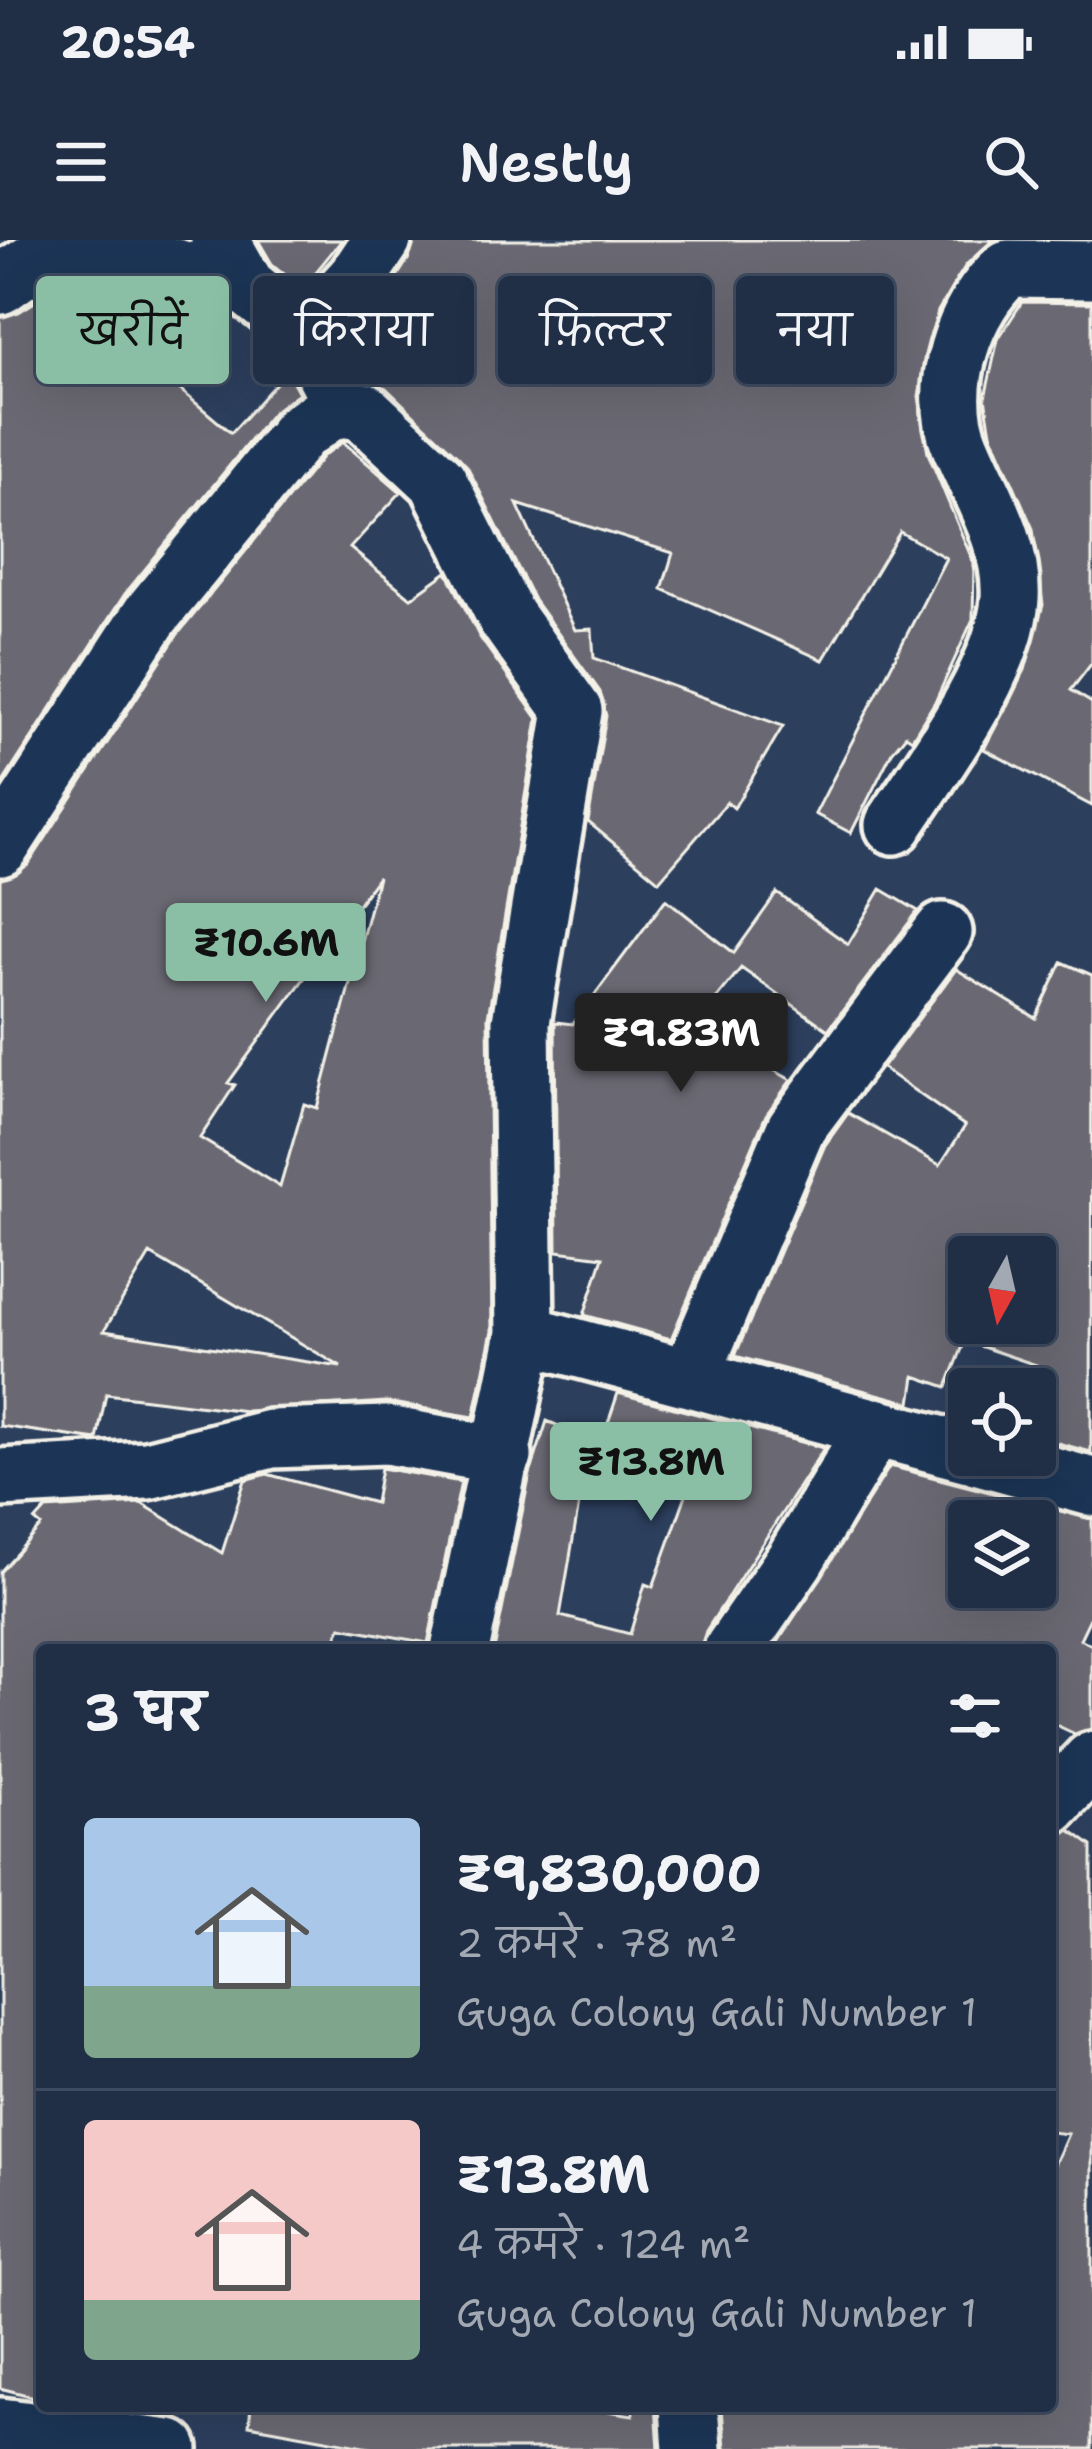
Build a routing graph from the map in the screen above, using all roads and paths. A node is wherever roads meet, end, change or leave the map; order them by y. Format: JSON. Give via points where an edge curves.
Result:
{"nodes":[{"id":1,"x":382,"y":240,"type":"edge"},
{"id":2,"x":233,"y":263,"type":"edge"},
{"id":3,"x":1092,"y":269,"type":"edge"},
{"id":4,"x":358,"y":276,"type":"edge"},
{"id":5,"x":0,"y":285,"type":"edge"},
{"id":6,"x":331,"y":384,"type":"edge"},
{"id":7,"x":344,"y":408,"type":"junction"},
{"id":8,"x":894,"y":825,"type":"dead end"},
{"id":9,"x":0,"y":847,"type":"edge"},
{"id":10,"x":943,"y":932,"type":"dead end"},
{"id":11,"x":525,"y":1334,"type":"junction"},
{"id":12,"x":690,"y":1378,"type":"junction"},
{"id":13,"x":875,"y":1427,"type":"junction"},
{"id":14,"x":948,"y":1447,"type":"edge"},
{"id":15,"x":503,"y":1456,"type":"junction"},
{"id":16,"x":1056,"y":1471,"type":"edge"},
{"id":17,"x":0,"y":1478,"type":"edge"},
{"id":18,"x":1088,"y":1478,"type":"edge"},
{"id":19,"x":461,"y":1644,"type":"edge"},
{"id":20,"x":737,"y":1644,"type":"edge"},
{"id":21,"x":1092,"y":1761,"type":"edge"},
{"id":22,"x":1056,"y":1799,"type":"edge"},
{"id":23,"x":689,"y":2412,"type":"edge"},
{"id":24,"x":0,"y":2427,"type":"edge"},
{"id":25,"x":169,"y":2449,"type":"edge"},
{"id":26,"x":692,"y":2449,"type":"edge"}],
"edges":[{"from":1,"to":4,"type":"street"},
{"from":2,"to":5,"type":"street","via":[[180,274],[66,246]]},
{"from":3,"to":8,"type":"street","via":[[1008,269],[974,306],[954,364],[958,439],[991,503],[1010,598],[964,720]]},
{"from":6,"to":7,"type":"street"},
{"from":7,"to":9,"type":"street","via":[[300,432],[151,615]]},
{"from":7,"to":11,"type":"street","via":[[364,412],[438,482],[506,617],[573,711],[521,1022]]},
{"from":10,"to":12,"type":"street","via":[[796,1128]]},
{"from":11,"to":12,"type":"street"},
{"from":11,"to":15,"type":"street"},
{"from":12,"to":13,"type":"street"},
{"from":13,"to":14,"type":"street"},
{"from":13,"to":20,"type":"street"},
{"from":15,"to":17,"type":"street","via":[[387,1436],[271,1439],[147,1470]]},
{"from":15,"to":19,"type":"street"},
{"from":16,"to":18,"type":"street"},
{"from":21,"to":22,"type":"street"},
{"from":23,"to":26,"type":"street"},
{"from":24,"to":25,"type":"street"}]}
